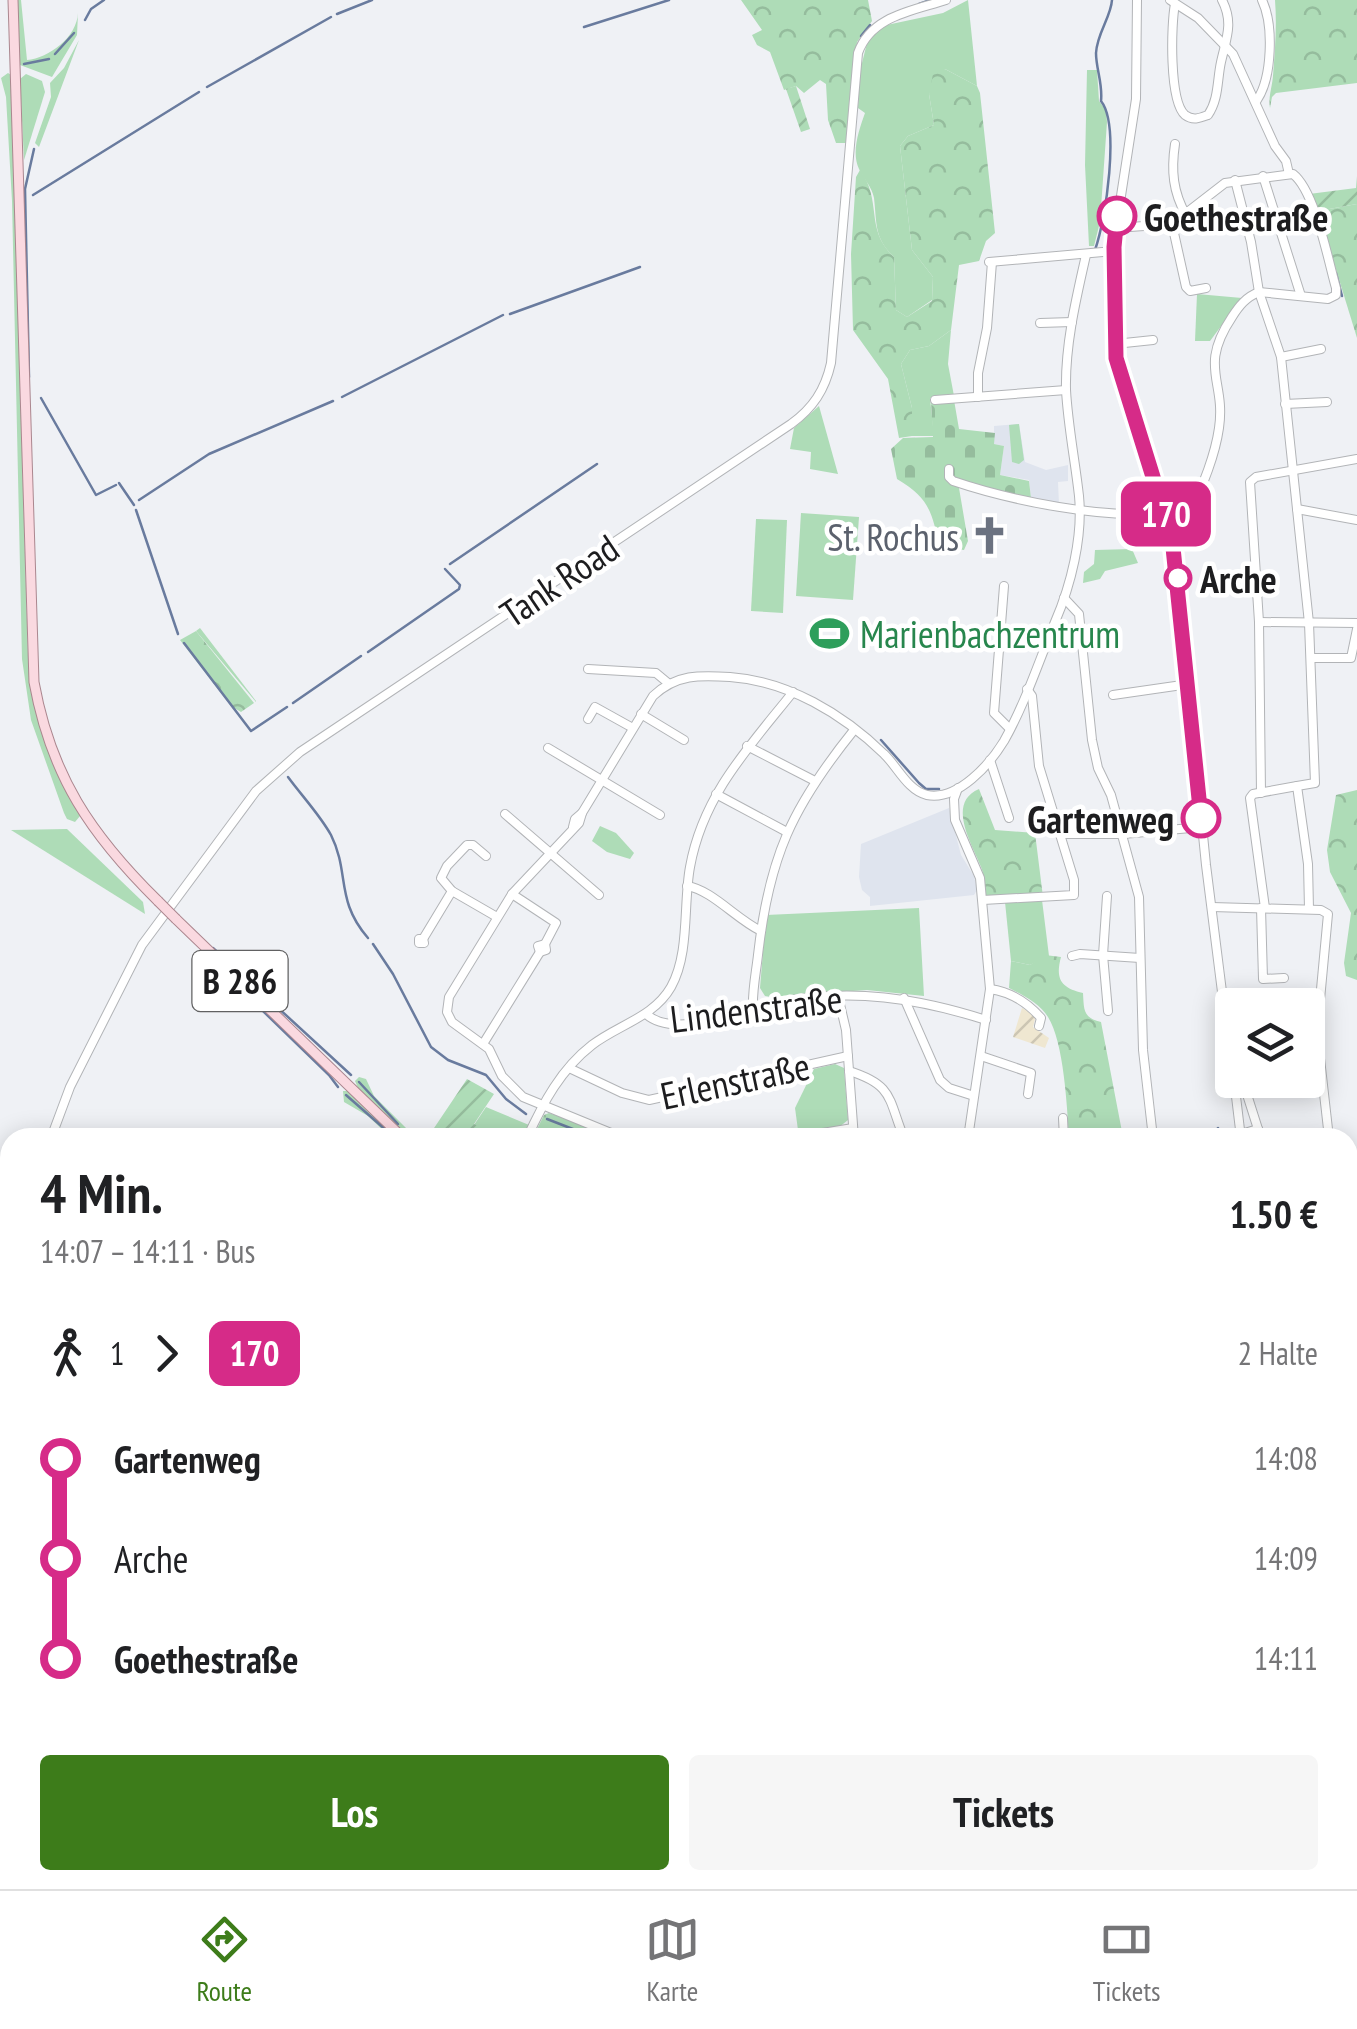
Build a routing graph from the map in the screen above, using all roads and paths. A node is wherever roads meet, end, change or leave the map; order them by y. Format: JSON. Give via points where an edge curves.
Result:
{"nodes":[{"id":1,"x":13,"y":0,"type":"edge"},
{"id":2,"x":946,"y":0,"type":"edge"},
{"id":3,"x":1138,"y":0,"type":"edge"},
{"id":4,"x":1222,"y":0,"type":"edge"},
{"id":5,"x":1262,"y":0,"type":"edge"},
{"id":6,"x":1173,"y":2,"type":"edge"},
{"id":7,"x":1227,"y":46,"type":"junction"},
{"id":8,"x":1257,"y":100,"type":"junction"},
{"id":9,"x":1175,"y":144,"type":"dead end"},
{"id":10,"x":1289,"y":174,"type":"junction"},
{"id":11,"x":1264,"y":176,"type":"junction"},
{"id":12,"x":1235,"y":180,"type":"junction"},
{"id":13,"x":1186,"y":215,"type":"junction"},
{"id":14,"x":1172,"y":224,"type":"junction"},
{"id":15,"x":1116,"y":228,"type":"junction"},
{"id":16,"x":1114,"y":252,"type":"junction"},
{"id":17,"x":1086,"y":255,"type":"junction"},
{"id":18,"x":1206,"y":288,"type":"dead end"},
{"id":19,"x":1259,"y":292,"type":"junction"},
{"id":20,"x":1301,"y":296,"type":"junction"},
{"id":21,"x":1072,"y":322,"type":"junction"},
{"id":22,"x":1040,"y":324,"type":"dead end"},
{"id":23,"x":1153,"y":340,"type":"dead end"},
{"id":24,"x":1115,"y":344,"type":"junction"},
{"id":25,"x":1322,"y":350,"type":"dead end"},
{"id":26,"x":1280,"y":357,"type":"junction"},
{"id":27,"x":1066,"y":390,"type":"junction"},
{"id":28,"x":978,"y":396,"type":"junction"},
{"id":29,"x":934,"y":400,"type":"dead end"},
{"id":30,"x":1327,"y":402,"type":"dead end"},
{"id":31,"x":1285,"y":404,"type":"junction"},
{"id":32,"x":1357,"y":459,"type":"edge"},
{"id":33,"x":949,"y":468,"type":"dead end"},
{"id":34,"x":1290,"y":472,"type":"junction"},
{"id":35,"x":1297,"y":509,"type":"junction"},
{"id":36,"x":1079,"y":510,"type":"junction"},
{"id":37,"x":1166,"y":514,"type":"junction"},
{"id":38,"x":1357,"y":520,"type":"edge"},
{"id":39,"x":1004,"y":586,"type":"dead end"},
{"id":40,"x":1064,"y":598,"type":"junction"},
{"id":41,"x":1259,"y":622,"type":"junction"},
{"id":42,"x":1308,"y":622,"type":"junction"},
{"id":43,"x":1357,"y":626,"type":"edge"},
{"id":44,"x":1311,"y":658,"type":"junction"},
{"id":45,"x":588,"y":668,"type":"dead end"},
{"id":46,"x":668,"y":682,"type":"junction"},
{"id":47,"x":1189,"y":684,"type":"junction"},
{"id":48,"x":1027,"y":689,"type":"junction"},
{"id":49,"x":793,"y":692,"type":"junction"},
{"id":50,"x":1113,"y":695,"type":"dead end"},
{"id":51,"x":641,"y":714,"type":"junction"},
{"id":52,"x":588,"y":719,"type":"dead end"},
{"id":53,"x":631,"y":728,"type":"junction"},
{"id":54,"x":1010,"y":729,"type":"junction"},
{"id":55,"x":854,"y":730,"type":"junction"},
{"id":56,"x":684,"y":740,"type":"dead end"},
{"id":57,"x":747,"y":746,"type":"junction"},
{"id":58,"x":548,"y":748,"type":"dead end"},
{"id":59,"x":990,"y":760,"type":"junction"},
{"id":60,"x":603,"y":780,"type":"junction"},
{"id":61,"x":815,"y":781,"type":"junction"},
{"id":62,"x":1297,"y":786,"type":"junction"},
{"id":63,"x":958,"y":788,"type":"junction"},
{"id":64,"x":1261,"y":793,"type":"junction"},
{"id":65,"x":716,"y":794,"type":"junction"},
{"id":66,"x":504,"y":814,"type":"dead end"},
{"id":67,"x":660,"y":814,"type":"dead end"},
{"id":68,"x":1010,"y":818,"type":"dead end"},
{"id":69,"x":1202,"y":826,"type":"junction"},
{"id":70,"x":787,"y":832,"type":"junction"},
{"id":71,"x":1061,"y":834,"type":"junction"},
{"id":72,"x":1122,"y":834,"type":"junction"},
{"id":73,"x":550,"y":853,"type":"junction"},
{"id":74,"x":486,"y":856,"type":"dead end"},
{"id":75,"x":688,"y":886,"type":"junction"},
{"id":76,"x":452,"y":891,"type":"junction"},
{"id":77,"x":512,"y":894,"type":"junction"},
{"id":78,"x":600,"y":895,"type":"dead end"},
{"id":79,"x":1107,"y":896,"type":"dead end"},
{"id":80,"x":983,"y":900,"type":"junction"},
{"id":81,"x":1212,"y":907,"type":"junction"},
{"id":82,"x":1263,"y":908,"type":"junction"},
{"id":83,"x":1308,"y":909,"type":"junction"},
{"id":84,"x":497,"y":918,"type":"junction"},
{"id":85,"x":761,"y":931,"type":"junction"},
{"id":86,"x":423,"y":939,"type":"dead end"},
{"id":87,"x":1102,"y":955,"type":"junction"},
{"id":88,"x":1072,"y":956,"type":"dead end"},
{"id":89,"x":1140,"y":958,"type":"junction"},
{"id":90,"x":1284,"y":978,"type":"dead end"},
{"id":91,"x":1222,"y":988,"type":"edge"},
{"id":92,"x":990,"y":989,"type":"junction"},
{"id":93,"x":838,"y":996,"type":"junction"},
{"id":94,"x":904,"y":998,"type":"junction"},
{"id":95,"x":753,"y":1009,"type":"junction"},
{"id":96,"x":1108,"y":1011,"type":"dead end"},
{"id":97,"x":646,"y":1014,"type":"junction"},
{"id":98,"x":986,"y":1020,"type":"junction"},
{"id":99,"x":1040,"y":1026,"type":"dead end"},
{"id":100,"x":482,"y":1044,"type":"junction"},
{"id":101,"x":848,"y":1056,"type":"junction"},
{"id":102,"x":980,"y":1056,"type":"junction"},
{"id":103,"x":569,"y":1068,"type":"junction"},
{"id":104,"x":850,"y":1072,"type":"junction"},
{"id":105,"x":1028,"y":1094,"type":"dead end"},
{"id":106,"x":974,"y":1096,"type":"junction"},
{"id":107,"x":1236,"y":1098,"type":"edge"},
{"id":108,"x":1248,"y":1098,"type":"edge"},
{"id":109,"x":542,"y":1106,"type":"junction"},
{"id":110,"x":1062,"y":1118,"type":"dead end"},
{"id":111,"x":55,"y":1128,"type":"edge"},
{"id":112,"x":393,"y":1128,"type":"edge"},
{"id":113,"x":531,"y":1128,"type":"edge"},
{"id":114,"x":598,"y":1128,"type":"edge"},
{"id":115,"x":854,"y":1128,"type":"edge"},
{"id":116,"x":900,"y":1128,"type":"edge"},
{"id":117,"x":969,"y":1128,"type":"edge"},
{"id":118,"x":1063,"y":1128,"type":"edge"},
{"id":119,"x":1151,"y":1128,"type":"edge"},
{"id":120,"x":1240,"y":1128,"type":"edge"},
{"id":121,"x":1257,"y":1128,"type":"edge"},
{"id":122,"x":1327,"y":1128,"type":"edge"}],
"edges":[{"from":1,"to":112,"type":"main road","number":"B 286","bridge":true,"via":[[34,682],[48,742],[100,840]]},
{"from":2,"to":111,"type":"street","name":"Tank Road","via":[[876,26],[858,53],[831,363],[810,408],[266,781],[142,945]]},
{"from":3,"to":15,"type":"street","via":[[1136,99]]},
{"from":4,"to":7,"type":"street"},
{"from":5,"to":8,"type":"street","via":[[1269,61]]},
{"from":6,"to":7,"type":"street"},
{"from":6,"to":7,"type":"street","via":[[1175,82],[1186,116],[1203,118],[1212,111]]},
{"from":7,"to":8,"type":"street"},
{"from":8,"to":10,"type":"street"},
{"from":9,"to":13,"type":"street","via":[[1174,183]]},
{"from":10,"to":11,"type":"street"},
{"from":10,"to":20,"type":"street","via":[[1300,181],[1314,213],[1336,288],[1334,297]]},
{"from":11,"to":12,"type":"street"},
{"from":11,"to":20,"type":"street"},
{"from":12,"to":13,"type":"street"},
{"from":12,"to":19,"type":"street"},
{"from":13,"to":14,"type":"street"},
{"from":14,"to":15,"type":"street"},
{"from":14,"to":18,"type":"street","via":[[1186,288]]},
{"from":15,"to":16,"type":"street"},
{"from":16,"to":17,"type":"street"},
{"from":16,"to":24,"type":"street"},
{"from":17,"to":21,"type":"street"},
{"from":17,"to":28,"type":"street","via":[[990,262]]},
{"from":19,"to":20,"type":"street"},
{"from":19,"to":26,"type":"street"},
{"from":19,"to":37,"type":"street","via":[[1242,303],[1216,343],[1220,420],[1192,509]]},
{"from":21,"to":22,"type":"street"},
{"from":21,"to":27,"type":"street"},
{"from":23,"to":24,"type":"street"},
{"from":24,"to":37,"type":"street"},
{"from":25,"to":26,"type":"street"},
{"from":26,"to":31,"type":"street"},
{"from":27,"to":28,"type":"street"},
{"from":27,"to":36,"type":"street"},
{"from":28,"to":29,"type":"street"},
{"from":30,"to":31,"type":"street"},
{"from":31,"to":34,"type":"street"},
{"from":32,"to":34,"type":"street"},
{"from":33,"to":36,"type":"street","via":[[951,479],[973,488]]},
{"from":34,"to":35,"type":"street"},
{"from":34,"to":41,"type":"street","via":[[1250,482]]},
{"from":35,"to":38,"type":"street"},
{"from":35,"to":42,"type":"street"},
{"from":36,"to":37,"type":"street"},
{"from":36,"to":40,"type":"street"},
{"from":37,"to":47,"type":"street"},
{"from":39,"to":54,"type":"street","via":[[994,713]]},
{"from":40,"to":48,"type":"street"},
{"from":40,"to":72,"type":"street","via":[[1079,614],[1092,740]]},
{"from":41,"to":42,"type":"street"},
{"from":41,"to":64,"type":"street"},
{"from":42,"to":43,"type":"street"},
{"from":42,"to":44,"type":"street"},
{"from":43,"to":44,"type":"street","via":[[1352,658]]},
{"from":44,"to":62,"type":"street","via":[[1315,783]]},
{"from":45,"to":46,"type":"street","via":[[656,672]]},
{"from":46,"to":49,"type":"street","via":[[728,677]]},
{"from":46,"to":51,"type":"street"},
{"from":47,"to":50,"type":"street"},
{"from":47,"to":69,"type":"street"},
{"from":48,"to":54,"type":"street"},
{"from":48,"to":71,"type":"street","via":[[1039,766]]},
{"from":49,"to":55,"type":"street"},
{"from":49,"to":57,"type":"street"},
{"from":51,"to":53,"type":"street"},
{"from":51,"to":56,"type":"street"},
{"from":52,"to":53,"type":"street","via":[[595,707]]},
{"from":53,"to":60,"type":"street"},
{"from":54,"to":59,"type":"street"},
{"from":55,"to":61,"type":"street"},
{"from":55,"to":63,"type":"street","via":[[917,791],[933,796]]},
{"from":57,"to":61,"type":"street"},
{"from":57,"to":65,"type":"street"},
{"from":58,"to":60,"type":"street"},
{"from":59,"to":63,"type":"street"},
{"from":59,"to":68,"type":"street"},
{"from":60,"to":67,"type":"street"},
{"from":60,"to":73,"type":"street","via":[[580,823]]},
{"from":61,"to":70,"type":"street"},
{"from":62,"to":64,"type":"street"},
{"from":62,"to":83,"type":"street"},
{"from":63,"to":80,"type":"street","via":[[955,820]]},
{"from":64,"to":82,"type":"street","via":[[1249,803]]},
{"from":65,"to":70,"type":"street"},
{"from":65,"to":75,"type":"street","via":[[702,822]]},
{"from":66,"to":73,"type":"street"},
{"from":69,"to":72,"type":"street"},
{"from":69,"to":81,"type":"street"},
{"from":70,"to":85,"type":"street"},
{"from":71,"to":72,"type":"street"},
{"from":71,"to":80,"type":"street","via":[[1074,895]]},
{"from":72,"to":89,"type":"street","via":[[1139,898]]},
{"from":73,"to":77,"type":"street"},
{"from":73,"to":78,"type":"street"},
{"from":74,"to":76,"type":"street","via":[[470,844],[456,856],[440,878]]},
{"from":75,"to":85,"type":"street"},
{"from":75,"to":97,"type":"street","via":[[677,973]]},
{"from":76,"to":84,"type":"street"},
{"from":76,"to":86,"type":"street"},
{"from":77,"to":84,"type":"street"},
{"from":77,"to":100,"type":"street","via":[[556,923]]},
{"from":79,"to":87,"type":"street"},
{"from":80,"to":92,"type":"street"},
{"from":81,"to":82,"type":"street"},
{"from":81,"to":91,"type":"street"},
{"from":82,"to":83,"type":"street"},
{"from":82,"to":90,"type":"street","via":[[1263,978]]},
{"from":83,"to":122,"type":"street","via":[[1326,912],[1316,1032]]},
{"from":84,"to":100,"type":"street","via":[[446,1007],[452,1022]]},
{"from":85,"to":95,"type":"street"},
{"from":87,"to":88,"type":"street"},
{"from":87,"to":89,"type":"street"},
{"from":87,"to":96,"type":"street"},
{"from":89,"to":119,"type":"street"},
{"from":92,"to":98,"type":"street"},
{"from":92,"to":99,"type":"street","via":[[1026,1003],[1041,1018]]},
{"from":93,"to":94,"type":"street","name":"Lindenstraße"},
{"from":93,"to":95,"type":"street","name":"Lindenstraße"},
{"from":93,"to":101,"type":"street"},
{"from":94,"to":98,"type":"street","name":"Lindenstraße"},
{"from":94,"to":106,"type":"street","via":[[940,1080]]},
{"from":95,"to":97,"type":"street","name":"Lindenstraße","via":[[668,1025]]},
{"from":97,"to":103,"type":"street","via":[[596,1042]]},
{"from":98,"to":102,"type":"street"},
{"from":100,"to":109,"type":"street","via":[[507,1082]]},
{"from":101,"to":103,"type":"street","name":"Erlenstraße","via":[[649,1100]]},
{"from":101,"to":104,"type":"street"},
{"from":102,"to":105,"type":"street","via":[[1031,1073]]},
{"from":102,"to":106,"type":"street"},
{"from":103,"to":109,"type":"street"},
{"from":104,"to":115,"type":"street"},
{"from":104,"to":116,"type":"street","via":[[879,1082]]},
{"from":106,"to":117,"type":"street"},
{"from":107,"to":120,"type":"street"},
{"from":108,"to":121,"type":"street"},
{"from":109,"to":113,"type":"street"},
{"from":109,"to":114,"type":"street"},
{"from":110,"to":118,"type":"street"}]}
